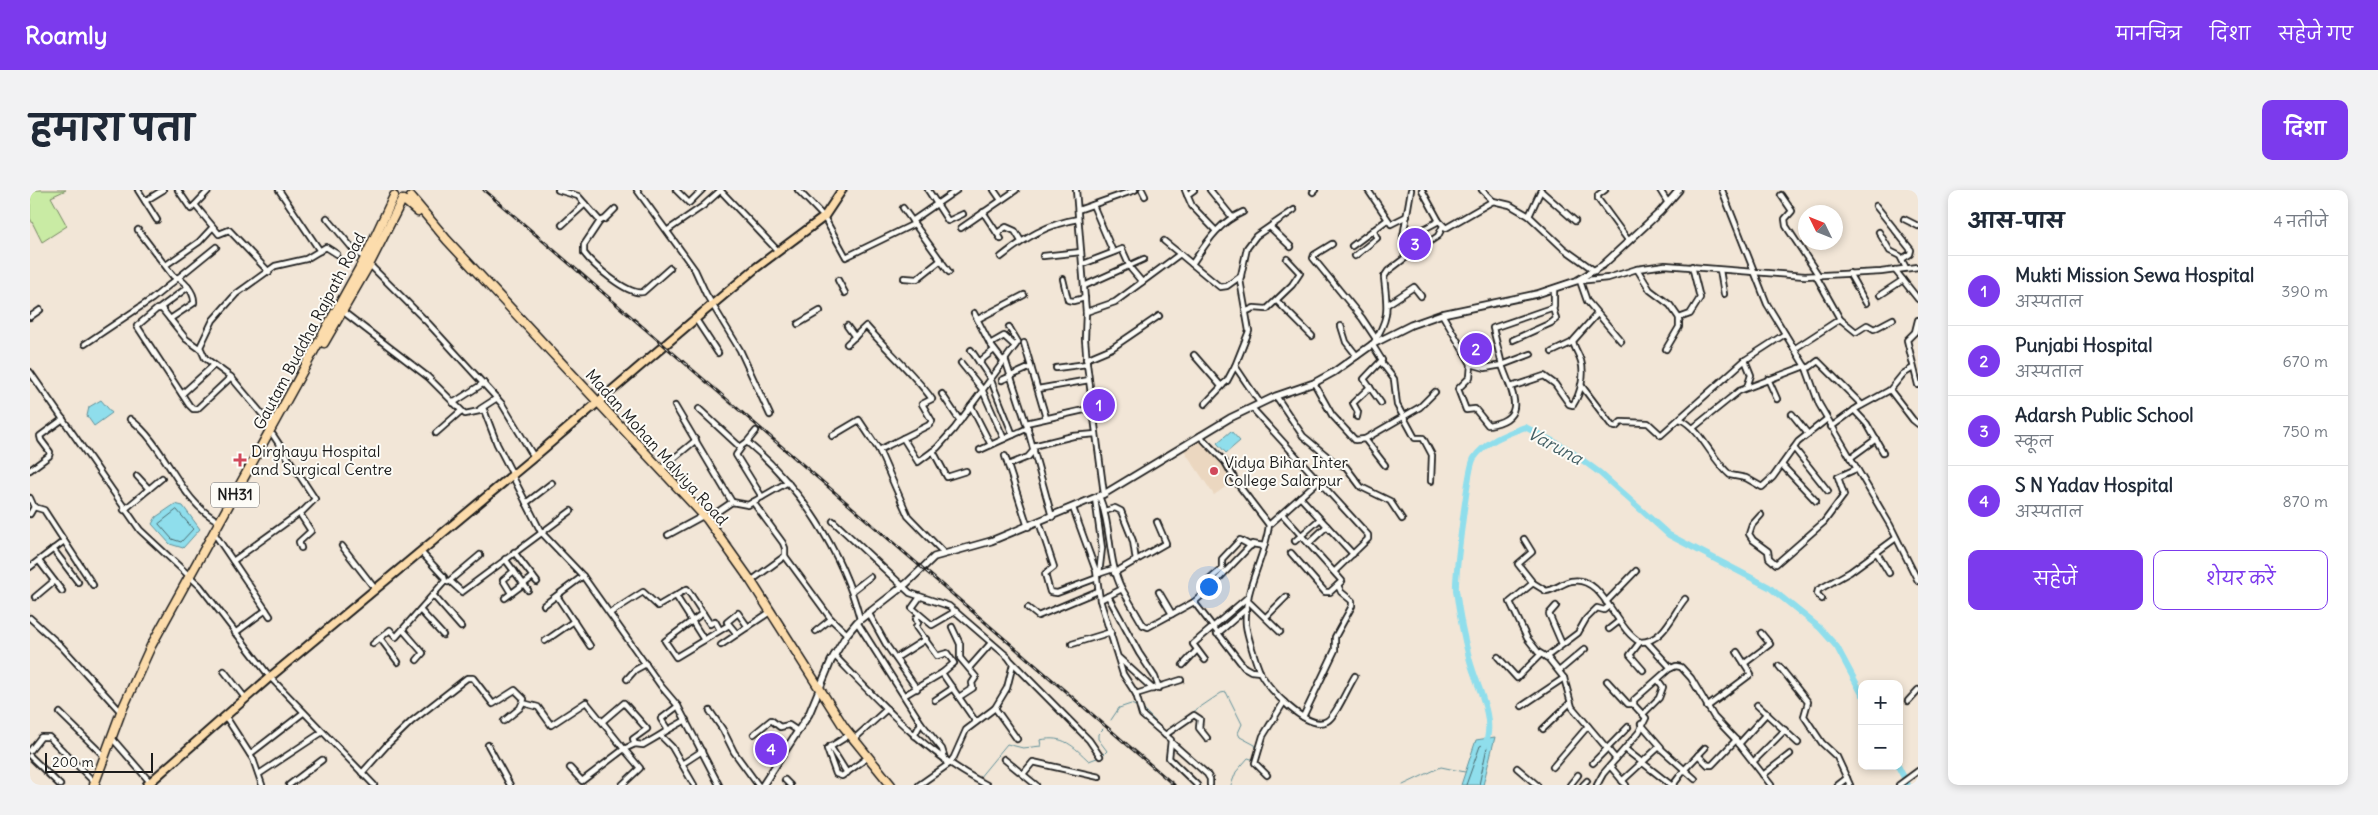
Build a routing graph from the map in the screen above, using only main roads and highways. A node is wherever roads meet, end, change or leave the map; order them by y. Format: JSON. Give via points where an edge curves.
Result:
{"nodes":[{"id":1,"x":842,"y":190,"type":"edge"},
{"id":2,"x":392,"y":193,"type":"edge"},
{"id":3,"x":408,"y":197,"type":"edge"},
{"id":4,"x":366,"y":261,"type":"junction"},
{"id":5,"x":598,"y":403,"type":"junction"},
{"id":6,"x":273,"y":431,"type":"junction"},
{"id":7,"x":704,"y":518,"type":"junction"},
{"id":8,"x":215,"y":534,"type":"junction"},
{"id":9,"x":191,"y":577,"type":"junction"},
{"id":10,"x":819,"y":694,"type":"junction"},
{"id":11,"x":112,"y":739,"type":"junction"},
{"id":12,"x":866,"y":759,"type":"junction"},
{"id":13,"x":95,"y":784,"type":"edge"},
{"id":14,"x":149,"y":784,"type":"edge"},
{"id":15,"x":887,"y":785,"type":"edge"},
{"id":16,"x":891,"y":785,"type":"edge"}],
"edges":[{"from":1,"to":5,"type":"main road","via":[[824,216],[695,318]]},
{"from":2,"to":3,"type":"highway","number":"NH31"},
{"from":2,"to":4,"type":"highway","name":"Gautam Buddha Rajpath Road","number":"NH31","via":[[388,211]]},
{"from":3,"to":4,"type":"highway","number":"NH31"},
{"from":3,"to":5,"type":"highway","via":[[416,210]]},
{"from":4,"to":6,"type":"highway","name":"Gautam Buddha Rajpath Road","number":"NH31"},
{"from":5,"to":7,"type":"highway"},
{"from":5,"to":7,"type":"highway","name":"Madan Mohan Malviya Road"},
{"from":5,"to":14,"type":"main road","via":[[270,677]]},
{"from":6,"to":8,"type":"highway","number":"NH31"},
{"from":6,"to":8,"type":"highway","name":"Gautam Buddha Rajpath Road","number":"NH31"},
{"from":7,"to":10,"type":"highway"},
{"from":7,"to":10,"type":"highway","name":"Madan Mohan Malviya Road","via":[[751,581]]},
{"from":8,"to":9,"type":"highway","name":"Gautam Buddha Rajpath Road","number":"NH31"},
{"from":9,"to":11,"type":"highway","number":"NH31"},
{"from":9,"to":11,"type":"highway","name":"Gautam Buddha Rajpath Road","number":"NH31","via":[[140,667]]},
{"from":10,"to":12,"type":"highway","name":"Madan Mohan Malviya Road"},
{"from":11,"to":13,"type":"highway","number":"NH31"},
{"from":11,"to":13,"type":"highway","name":"Gautam Buddha Rajpath Road","number":"NH31"},
{"from":12,"to":15,"type":"highway","name":"Madan Mohan Malviya Road"},
{"from":12,"to":16,"type":"highway","name":"Madan Mohan Malviya Road"}]}
